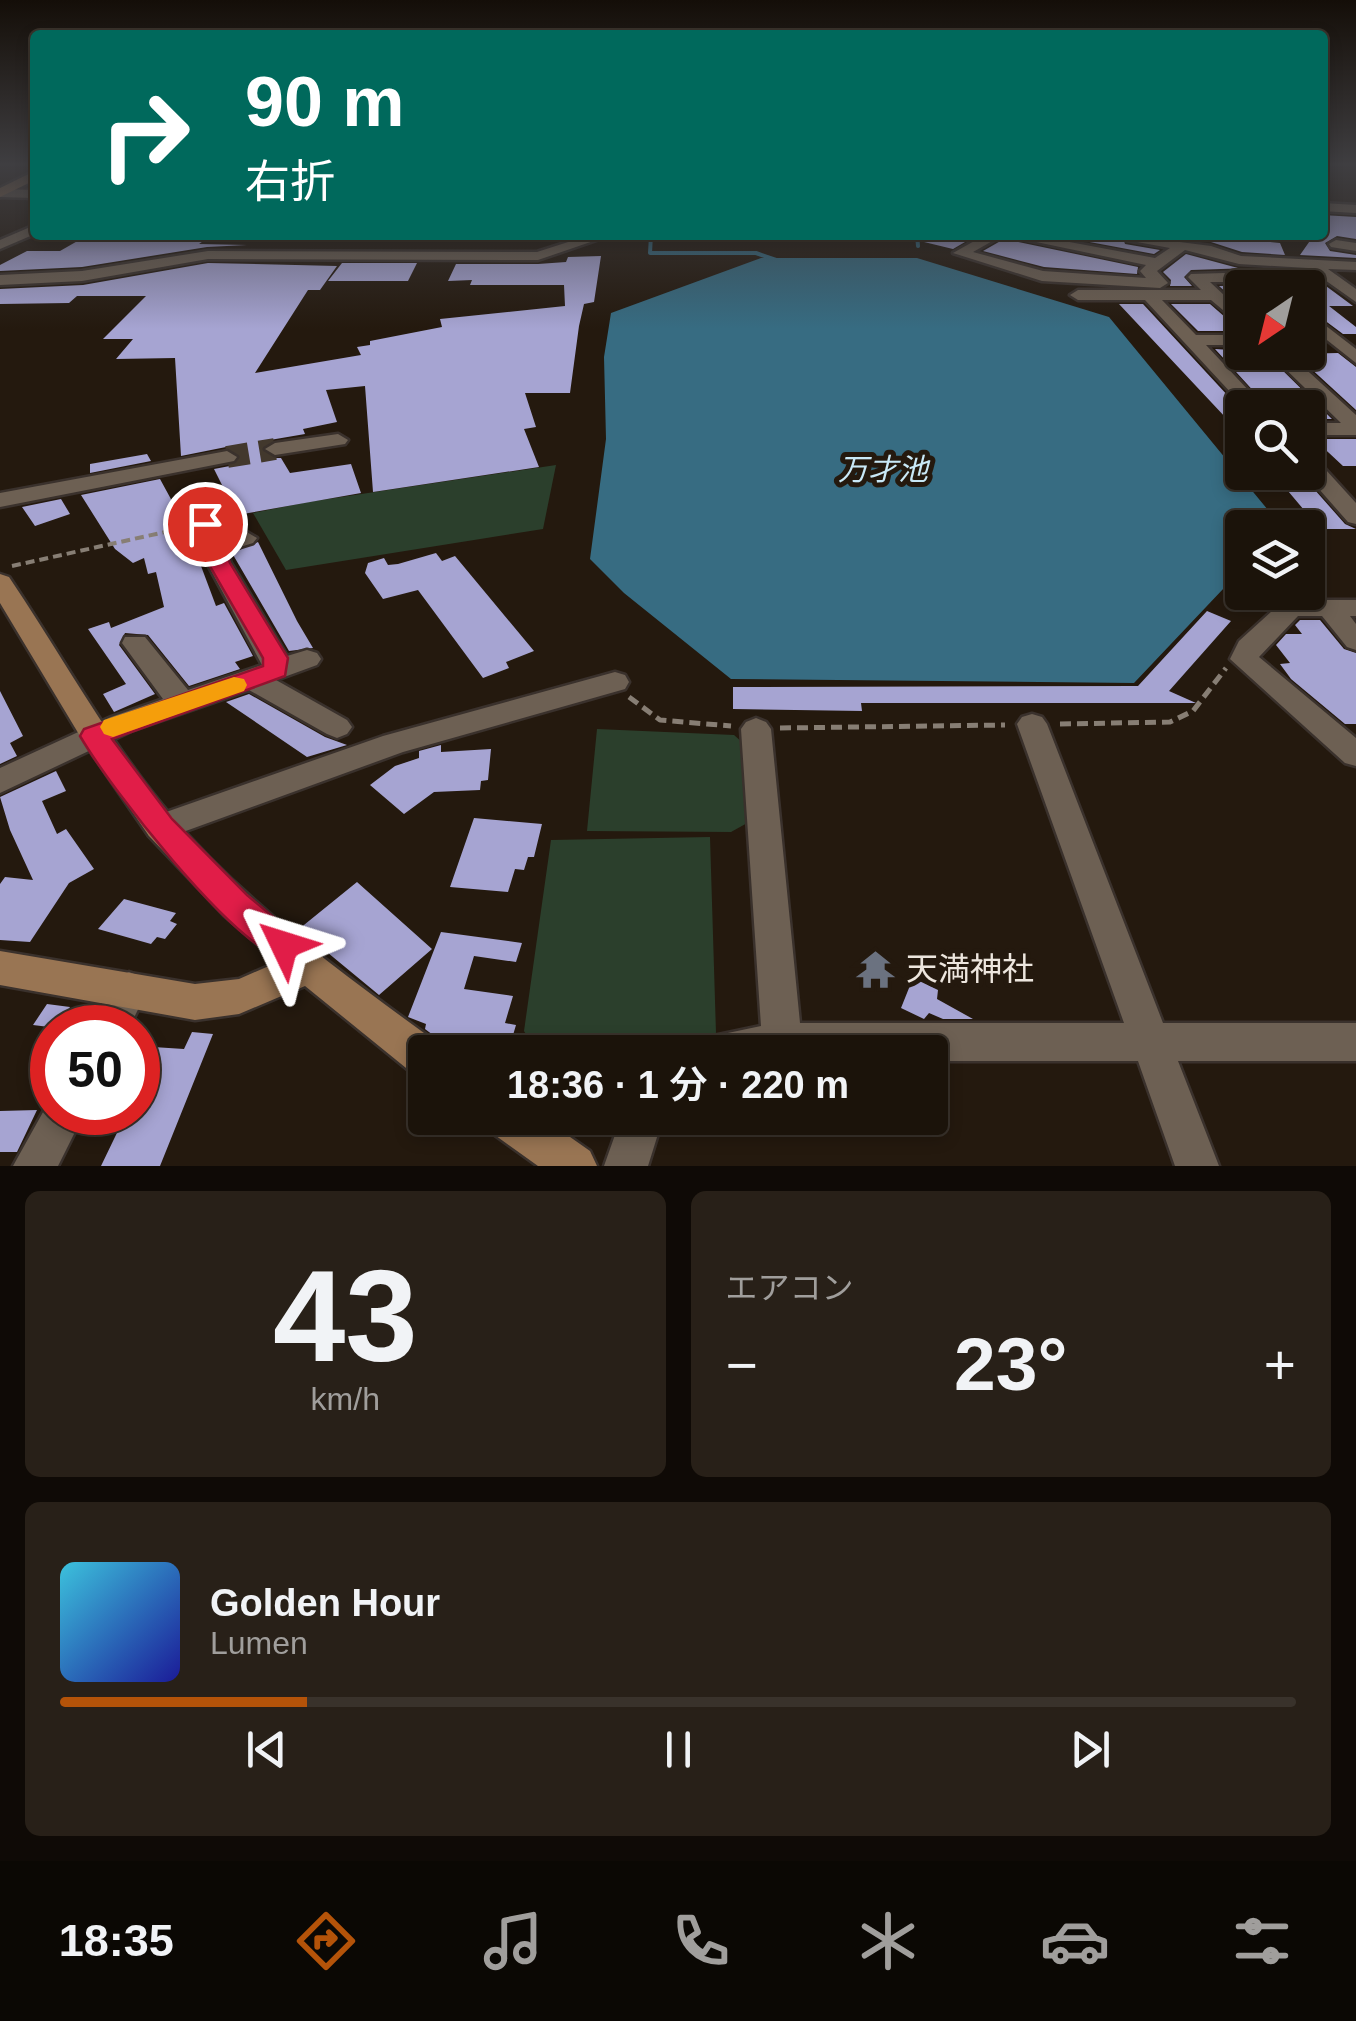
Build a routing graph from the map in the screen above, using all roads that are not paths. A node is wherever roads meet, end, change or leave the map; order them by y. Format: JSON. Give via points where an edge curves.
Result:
{"nodes":[{"id":1,"x":30,"y":230,"type":"edge"},
{"id":2,"x":400,"y":240,"type":"edge"},
{"id":3,"x":434,"y":240,"type":"edge"},
{"id":4,"x":588,"y":240,"type":"edge"},
{"id":5,"x":986,"y":240,"type":"edge"},
{"id":6,"x":1074,"y":240,"type":"edge"},
{"id":7,"x":1154,"y":240,"type":"edge"},
{"id":8,"x":1224,"y":240,"type":"edge"},
{"id":9,"x":1336,"y":244,"type":"dead end"},
{"id":10,"x":0,"y":245,"type":"edge"},
{"id":11,"x":172,"y":245,"type":"dead end"},
{"id":12,"x":1181,"y":246,"type":"junction"},
{"id":13,"x":1356,"y":247,"type":"edge"},
{"id":14,"x":1211,"y":250,"type":"junction"},
{"id":15,"x":390,"y":256,"type":"junction"},
{"id":16,"x":426,"y":256,"type":"junction"},
{"id":17,"x":1239,"y":260,"type":"junction"},
{"id":18,"x":1054,"y":261,"type":"dead end"},
{"id":19,"x":1307,"y":261,"type":"junction"},
{"id":20,"x":1156,"y":263,"type":"junction"},
{"id":21,"x":138,"y":264,"type":"junction"},
{"id":22,"x":1356,"y":266,"type":"edge"},
{"id":23,"x":1251,"y":270,"type":"edge"},
{"id":24,"x":1042,"y":276,"type":"junction"},
{"id":25,"x":1225,"y":279,"type":"edge"},
{"id":26,"x":0,"y":280,"type":"edge"},
{"id":27,"x":1149,"y":295,"type":"junction"},
{"id":28,"x":1215,"y":295,"type":"junction"},
{"id":29,"x":1078,"y":296,"type":"dead end"},
{"id":30,"x":1356,"y":297,"type":"edge"},
{"id":31,"x":1225,"y":305,"type":"edge"},
{"id":32,"x":1325,"y":332,"type":"edge"},
{"id":33,"x":1192,"y":340,"type":"junction"},
{"id":34,"x":1225,"y":340,"type":"edge"},
{"id":35,"x":1325,"y":341,"type":"edge"},
{"id":36,"x":1336,"y":341,"type":"junction"},
{"id":37,"x":1356,"y":341,"type":"edge"},
{"id":38,"x":1356,"y":358,"type":"edge"},
{"id":39,"x":1295,"y":370,"type":"edge"},
{"id":40,"x":1239,"y":390,"type":"edge"},
{"id":41,"x":1356,"y":428,"type":"edge"},
{"id":42,"x":1325,"y":429,"type":"edge"},
{"id":43,"x":338,"y":440,"type":"dead end"},
{"id":44,"x":275,"y":449,"type":"tunnel mouth"},
{"id":45,"x":227,"y":457,"type":"tunnel mouth"},
{"id":46,"x":1325,"y":483,"type":"edge"},
{"id":47,"x":0,"y":500,"type":"edge"},
{"id":48,"x":1356,"y":518,"type":"edge"},
{"id":49,"x":246,"y":527,"type":"road end"},
{"id":50,"x":1,"y":581,"type":"edge"},
{"id":51,"x":1342,"y":608,"type":"edge"},
{"id":52,"x":1356,"y":641,"type":"edge"},
{"id":53,"x":135,"y":643,"type":"dead end"},
{"id":54,"x":308,"y":658,"type":"dead end"},
{"id":55,"x":264,"y":675,"type":"junction"},
{"id":56,"x":616,"y":682,"type":"road end"},
{"id":57,"x":183,"y":704,"type":"junction"},
{"id":58,"x":1032,"y":724,"type":"road end"},
{"id":59,"x":337,"y":727,"type":"dead end"},
{"id":60,"x":756,"y":729,"type":"road end"},
{"id":61,"x":94,"y":736,"type":"junction"},
{"id":62,"x":1356,"y":755,"type":"edge"},
{"id":63,"x":0,"y":780,"type":"edge"},
{"id":64,"x":161,"y":828,"type":"junction"},
{"id":65,"x":307,"y":966,"type":"junction"},
{"id":66,"x":0,"y":968,"type":"edge"},
{"id":67,"x":129,"y":989,"type":"junction"},
{"id":68,"x":120,"y":1005,"type":"edge"},
{"id":69,"x":781,"y":1035,"type":"edge"},
{"id":70,"x":1150,"y":1041,"type":"junction"},
{"id":71,"x":948,"y":1042,"type":"edge"},
{"id":72,"x":1356,"y":1042,"type":"edge"},
{"id":73,"x":408,"y":1045,"type":"edge"},
{"id":74,"x":52,"y":1135,"type":"edge"},
{"id":75,"x":531,"y":1135,"type":"edge"},
{"id":76,"x":636,"y":1135,"type":"edge"},
{"id":77,"x":36,"y":1166,"type":"edge"},
{"id":78,"x":574,"y":1166,"type":"edge"},
{"id":79,"x":626,"y":1166,"type":"edge"},
{"id":80,"x":1198,"y":1166,"type":"edge"}],
"edges":[{"from":1,"to":10,"type":"street"},
{"from":2,"to":15,"type":"street"},
{"from":3,"to":16,"type":"street"},
{"from":4,"to":16,"type":"street","via":[[538,256]]},
{"from":5,"to":24,"type":"street","via":[[960,253]]},
{"from":6,"to":20,"type":"street"},
{"from":7,"to":12,"type":"street"},
{"from":8,"to":14,"type":"street"},
{"from":9,"to":13,"type":"street"},
{"from":11,"to":21,"type":"street"},
{"from":12,"to":14,"type":"street"},
{"from":12,"to":20,"type":"street"},
{"from":14,"to":17,"type":"street"},
{"from":15,"to":16,"type":"street"},
{"from":15,"to":21,"type":"street","via":[[208,255]]},
{"from":17,"to":19,"type":"street"},
{"from":17,"to":23,"type":"street"},
{"from":18,"to":24,"type":"street"},
{"from":19,"to":22,"type":"street"},
{"from":19,"to":30,"type":"street"},
{"from":20,"to":24,"type":"street","via":[[1148,271],[1160,283]]},
{"from":21,"to":26,"type":"street","via":[[82,276]]},
{"from":25,"to":28,"type":"street","via":[[1196,277]]},
{"from":27,"to":28,"type":"street"},
{"from":27,"to":29,"type":"street"},
{"from":27,"to":33,"type":"street"},
{"from":28,"to":31,"type":"street"},
{"from":32,"to":36,"type":"street"},
{"from":33,"to":34,"type":"street"},
{"from":33,"to":40,"type":"street"},
{"from":35,"to":36,"type":"street"},
{"from":36,"to":37,"type":"street"},
{"from":36,"to":38,"type":"street"},
{"from":39,"to":41,"type":"street"},
{"from":41,"to":42,"type":"street"},
{"from":43,"to":44,"type":"street"},
{"from":45,"to":47,"type":"street"},
{"from":46,"to":48,"type":"street"},
{"from":49,"to":55,"type":"street","via":[[209,536],[275,658]]},
{"from":50,"to":61,"type":"main road"},
{"from":51,"to":52,"type":"street"},
{"from":51,"to":62,"type":"street","via":[[1291,608],[1244,658]]},
{"from":53,"to":57,"type":"street"},
{"from":54,"to":55,"type":"street"},
{"from":55,"to":57,"type":"street"},
{"from":55,"to":59,"type":"street"},
{"from":56,"to":64,"type":"street","via":[[394,744]]},
{"from":57,"to":61,"type":"street"},
{"from":58,"to":70,"type":"street"},
{"from":60,"to":69,"type":"street"},
{"from":61,"to":63,"type":"street"},
{"from":61,"to":64,"type":"main road"},
{"from":64,"to":65,"type":"main road"},
{"from":65,"to":67,"type":"main road","via":[[222,1003]]},
{"from":65,"to":73,"type":"main road"},
{"from":66,"to":67,"type":"main road"},
{"from":67,"to":68,"type":"street"},
{"from":70,"to":71,"type":"street"},
{"from":70,"to":72,"type":"street"},
{"from":70,"to":80,"type":"street"},
{"from":74,"to":77,"type":"street"},
{"from":75,"to":78,"type":"main road"},
{"from":76,"to":79,"type":"street"}]}
